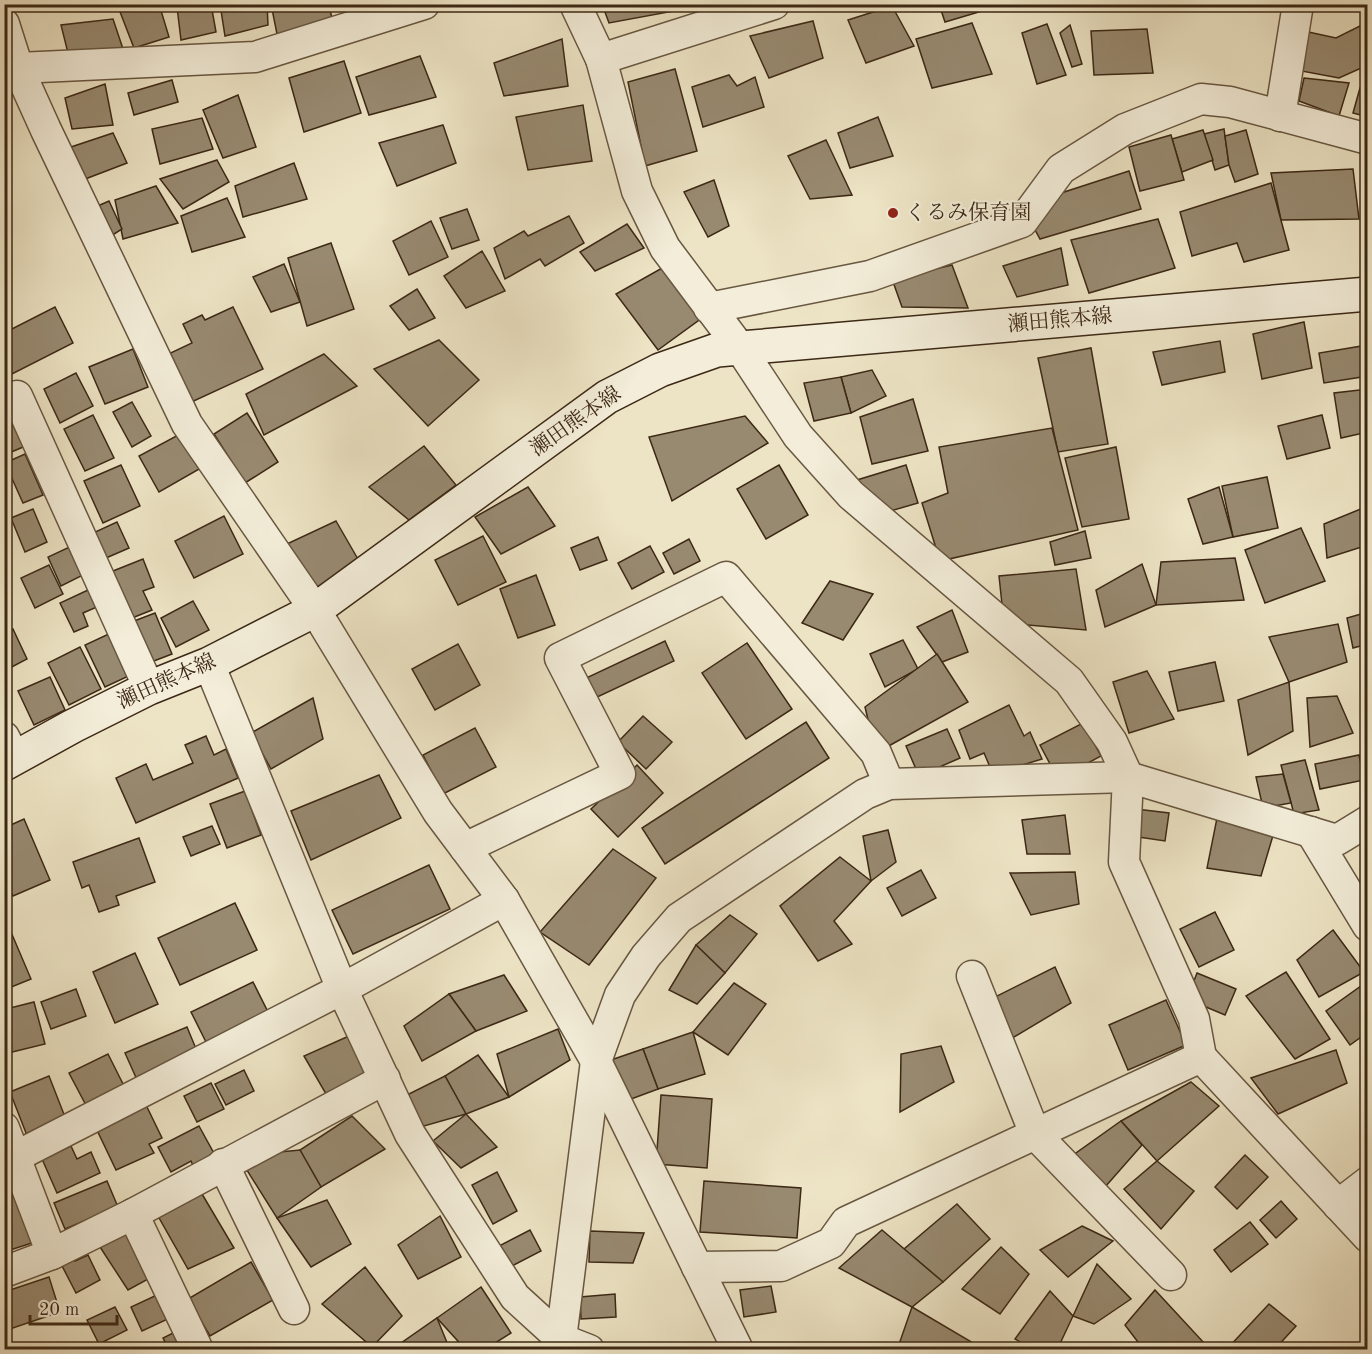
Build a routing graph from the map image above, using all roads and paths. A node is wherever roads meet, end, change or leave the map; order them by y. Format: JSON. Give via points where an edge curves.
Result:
{"nodes":[{"id":1,"x":424,"y":4,"type":"edge"},
{"id":2,"x":575,"y":4,"type":"edge"},
{"id":3,"x":774,"y":4,"type":"edge"},
{"id":4,"x":1298,"y":4,"type":"edge"},
{"id":5,"x":4,"y":24,"type":"edge"},
{"id":6,"x":601,"y":59,"type":"junction"},
{"id":7,"x":15,"y":78,"type":"edge"},
{"id":8,"x":1280,"y":116,"type":"junction"},
{"id":9,"x":1368,"y":140,"type":"edge"},
{"id":10,"x":1368,"y":294,"type":"edge"},
{"id":11,"x":709,"y":308,"type":"junction"},
{"id":12,"x":740,"y":348,"type":"junction"},
{"id":13,"x":17,"y":396,"type":"dead end"},
{"id":14,"x":315,"y":610,"type":"junction"},
{"id":15,"x":209,"y":664,"type":"junction"},
{"id":16,"x":149,"y":688,"type":"junction"},
{"id":17,"x":8,"y":753,"type":"edge"},
{"id":18,"x":1128,"y":777,"type":"junction"},
{"id":19,"x":889,"y":784,"type":"junction"},
{"id":20,"x":1368,"y":821,"type":"edge"},
{"id":21,"x":1311,"y":832,"type":"junction"},
{"id":22,"x":465,"y":848,"type":"junction"},
{"id":23,"x":504,"y":900,"type":"junction"},
{"id":24,"x":1368,"y":926,"type":"edge"},
{"id":25,"x":972,"y":976,"type":"dead end"},
{"id":26,"x":342,"y":989,"type":"junction"},
{"id":27,"x":1201,"y":1057,"type":"junction"},
{"id":28,"x":596,"y":1061,"type":"junction"},
{"id":29,"x":385,"y":1079,"type":"junction"},
{"id":30,"x":4,"y":1128,"type":"edge"},
{"id":31,"x":1035,"y":1134,"type":"junction"},
{"id":32,"x":15,"y":1158,"type":"junction"},
{"id":33,"x":223,"y":1164,"type":"junction"},
{"id":34,"x":1368,"y":1182,"type":"edge"},
{"id":35,"x":1338,"y":1205,"type":"junction"},
{"id":36,"x":133,"y":1214,"type":"junction"},
{"id":37,"x":1368,"y":1237,"type":"edge"},
{"id":38,"x":52,"y":1254,"type":"junction"},
{"id":39,"x":698,"y":1267,"type":"junction"},
{"id":40,"x":4,"y":1272,"type":"edge"},
{"id":41,"x":1171,"y":1275,"type":"dead end"},
{"id":42,"x":294,"y":1310,"type":"dead end"},
{"id":43,"x":551,"y":1344,"type":"edge"},
{"id":44,"x":198,"y":1350,"type":"edge"},
{"id":45,"x":589,"y":1350,"type":"edge"},
{"id":46,"x":738,"y":1350,"type":"edge"}],
"edges":[{"from":1,"to":7,"type":"street","via":[[255,57]]},
{"from":2,"to":6,"type":"street"},
{"from":3,"to":6,"type":"street"},
{"from":4,"to":8,"type":"street"},
{"from":5,"to":7,"type":"street"},
{"from":6,"to":11,"type":"street","via":[[637,191],[664,248]]},
{"from":7,"to":14,"type":"street","via":[[187,424]]},
{"from":8,"to":9,"type":"street"},
{"from":8,"to":11,"type":"street","via":[[1230,102],[1201,99],[1125,129],[1061,169],[1022,222],[870,276]]},
{"from":10,"to":12,"type":"main road","name":"瀬田熊本線"},
{"from":11,"to":12,"type":"street"},
{"from":12,"to":14,"type":"main road","name":"瀬田熊本線","via":[[717,350],[660,370],[607,397]]},
{"from":12,"to":18,"type":"street","via":[[798,436],[851,495],[1069,681],[1112,742]]},
{"from":13,"to":16,"type":"street"},
{"from":14,"to":15,"type":"main road","name":"瀬田熊本線"},
{"from":14,"to":22,"type":"street","via":[[438,812]]},
{"from":15,"to":16,"type":"main road","name":"瀬田熊本線"},
{"from":15,"to":26,"type":"street"},
{"from":16,"to":17,"type":"main road","name":"瀬田熊本線"},
{"from":18,"to":19,"type":"street"},
{"from":18,"to":21,"type":"street"},
{"from":18,"to":27,"type":"street","via":[[1124,862],[1194,1019]]},
{"from":19,"to":22,"type":"street","via":[[876,753],[726,577],[560,658],[620,774]]},
{"from":19,"to":28,"type":"street","via":[[865,794],[679,918],[646,956],[620,995]]},
{"from":20,"to":21,"type":"street","via":[[1336,840]]},
{"from":21,"to":24,"type":"street"},
{"from":22,"to":23,"type":"street"},
{"from":23,"to":26,"type":"street"},
{"from":23,"to":28,"type":"street"},
{"from":25,"to":31,"type":"street"},
{"from":26,"to":29,"type":"street"},
{"from":26,"to":32,"type":"street"},
{"from":27,"to":31,"type":"street"},
{"from":27,"to":35,"type":"street"},
{"from":28,"to":39,"type":"street"},
{"from":28,"to":43,"type":"street"},
{"from":29,"to":33,"type":"street"},
{"from":29,"to":43,"type":"street","via":[[410,1134],[515,1297]]},
{"from":30,"to":32,"type":"street"},
{"from":31,"to":39,"type":"street","via":[[846,1222],[831,1244],[781,1266]]},
{"from":31,"to":41,"type":"street"},
{"from":32,"to":38,"type":"street"},
{"from":33,"to":36,"type":"street"},
{"from":33,"to":42,"type":"street"},
{"from":34,"to":35,"type":"street"},
{"from":35,"to":37,"type":"street"},
{"from":36,"to":38,"type":"street"},
{"from":36,"to":44,"type":"street"},
{"from":38,"to":40,"type":"street"},
{"from":39,"to":46,"type":"street"},
{"from":43,"to":45,"type":"street"}]}
